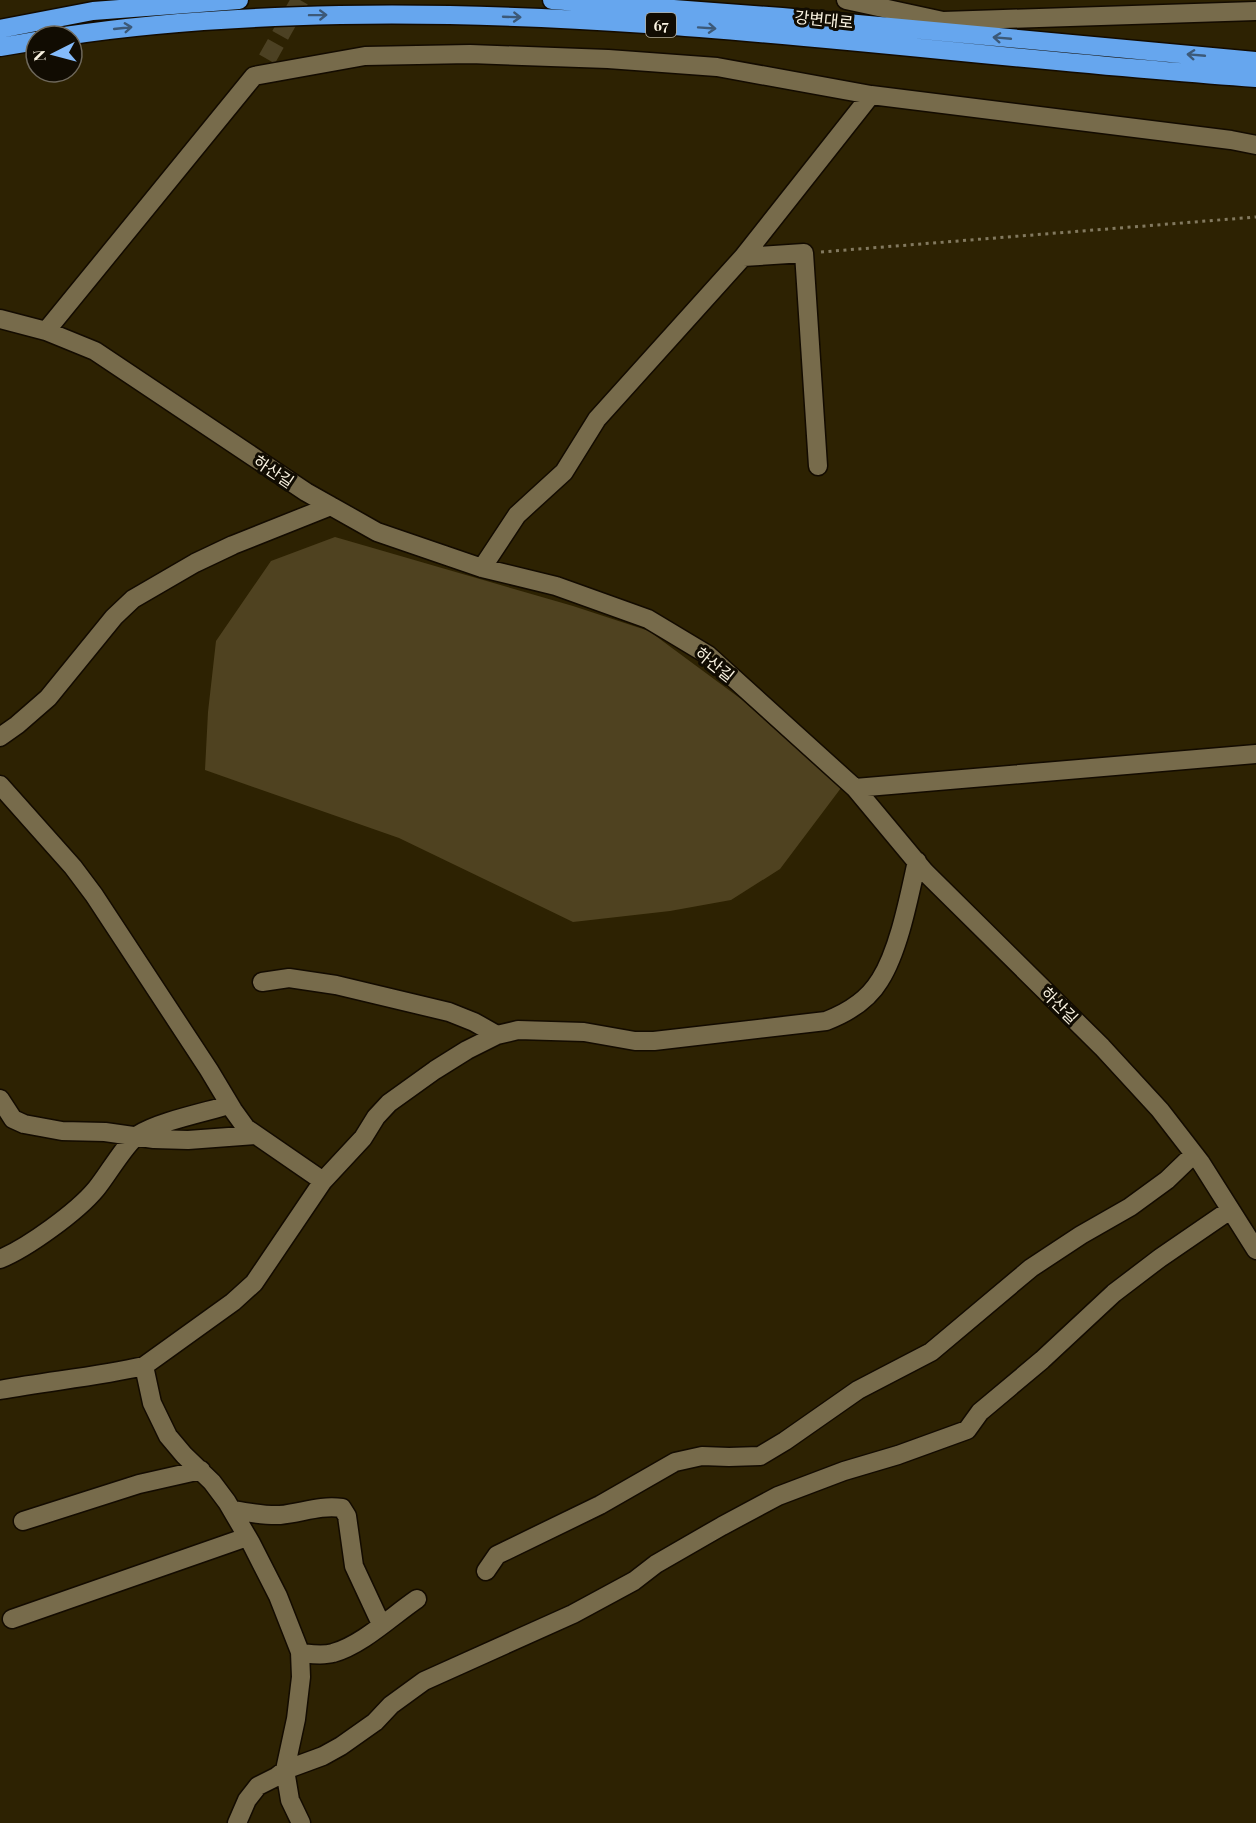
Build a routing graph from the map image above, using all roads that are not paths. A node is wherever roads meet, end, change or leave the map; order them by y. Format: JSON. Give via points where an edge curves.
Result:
{"nodes":[{"id":1,"x":239,"y":0,"type":"edge"},
{"id":2,"x":552,"y":0,"type":"edge"},
{"id":3,"x":846,"y":0,"type":"edge"},
{"id":4,"x":1256,"y":10,"type":"edge"},
{"id":5,"x":84,"y":34,"type":"edge"},
{"id":6,"x":3,"y":38,"type":"edge"},
{"id":7,"x":24,"y":40,"type":"edge"},
{"id":8,"x":267,"y":59,"type":"tunnel mouth"},
{"id":9,"x":1256,"y":65,"type":"edge"},
{"id":10,"x":254,"y":76,"type":"junction"},
{"id":11,"x":871,"y":95,"type":"junction"},
{"id":12,"x":1256,"y":144,"type":"edge"},
{"id":13,"x":742,"y":256,"type":"junction"},
{"id":14,"x":0,"y":319,"type":"edge"},
{"id":15,"x":46,"y":331,"type":"junction"},
{"id":16,"x":818,"y":466,"type":"dead end"},
{"id":17,"x":331,"y":506,"type":"junction"},
{"id":18,"x":482,"y":568,"type":"junction"},
{"id":19,"x":0,"y":737,"type":"edge"},
{"id":20,"x":1256,"y":754,"type":"edge"},
{"id":21,"x":0,"y":785,"type":"edge"},
{"id":22,"x":855,"y":788,"type":"junction"},
{"id":23,"x":917,"y":861,"type":"junction"},
{"id":24,"x":261,"y":982,"type":"dead end"},
{"id":25,"x":497,"y":1035,"type":"junction"},
{"id":26,"x":0,"y":1098,"type":"edge"},
{"id":27,"x":230,"y":1105,"type":"junction"},
{"id":28,"x":256,"y":1135,"type":"junction"},
{"id":29,"x":136,"y":1136,"type":"junction"},
{"id":30,"x":1194,"y":1154,"type":"junction"},
{"id":31,"x":323,"y":1181,"type":"junction"},
{"id":32,"x":1230,"y":1210,"type":"junction"},
{"id":33,"x":1256,"y":1250,"type":"edge"},
{"id":34,"x":0,"y":1259,"type":"edge"},
{"id":35,"x":144,"y":1366,"type":"junction"},
{"id":36,"x":0,"y":1390,"type":"edge"},
{"id":37,"x":201,"y":1470,"type":"junction"},
{"id":38,"x":232,"y":1510,"type":"junction"},
{"id":39,"x":23,"y":1521,"type":"dead end"},
{"id":40,"x":248,"y":1537,"type":"junction"},
{"id":41,"x":486,"y":1571,"type":"dead end"},
{"id":42,"x":417,"y":1599,"type":"dead end"},
{"id":43,"x":12,"y":1619,"type":"dead end"},
{"id":44,"x":381,"y":1624,"type":"junction"},
{"id":45,"x":300,"y":1653,"type":"junction"},
{"id":46,"x":285,"y":1770,"type":"junction"},
{"id":47,"x":237,"y":1823,"type":"edge"},
{"id":48,"x":301,"y":1823,"type":"edge"}],
"edges":[{"from":1,"to":6,"type":"highway","via":[[93,11]]},
{"from":9,"to":2,"type":"highway","name":"강변대로","number":"67","one_way":true,"via":[[770,16]]},
{"from":3,"to":4,"type":"street","via":[[943,21]]},
{"from":5,"to":9,"type":"highway","name":"강변대로","number":"67","one_way":true,"via":[[185,22],[412,14],[556,18],[759,32],[1138,70]]},
{"from":6,"to":7,"type":"highway"},
{"from":8,"to":10,"type":"street"},
{"from":10,"to":11,"type":"street","via":[[365,56],[470,54],[717,67]]},
{"from":10,"to":15,"type":"street"},
{"from":11,"to":12,"type":"street"},
{"from":11,"to":13,"type":"street"},
{"from":13,"to":16,"type":"street","via":[[804,253]]},
{"from":13,"to":18,"type":"street","via":[[597,419],[564,472],[517,515]]},
{"from":14,"to":15,"type":"street","name":"하산길"},
{"from":15,"to":17,"type":"street","name":"하산길","via":[[94,351]]},
{"from":17,"to":18,"type":"street","name":"하산길","via":[[377,532]]},
{"from":17,"to":19,"type":"street","via":[[195,563],[133,600],[114,617],[48,698]]},
{"from":18,"to":22,"type":"street","name":"하산길","via":[[556,586],[648,619],[708,655]]},
{"from":20,"to":22,"type":"street"},
{"from":21,"to":27,"type":"street","via":[[94,895]]},
{"from":22,"to":23,"type":"street","name":"하산길"},
{"from":23,"to":25,"type":"street","via":[[906,909],[880,981],[847,1013],[826,1021],[654,1041],[584,1032],[518,1030]]},
{"from":23,"to":30,"type":"street","name":"하산길","via":[[1102,1047]]},
{"from":24,"to":25,"type":"street","via":[[289,978],[336,985],[449,1012]]},
{"from":25,"to":31,"type":"street","via":[[435,1070],[389,1103]]},
{"from":26,"to":29,"type":"street","via":[[13,1119],[24,1124]]},
{"from":27,"to":28,"type":"street"},
{"from":27,"to":29,"type":"street"},
{"from":28,"to":29,"type":"street","via":[[188,1140]]},
{"from":28,"to":31,"type":"street"},
{"from":29,"to":34,"type":"street","via":[[78,1206],[26,1247]]},
{"from":30,"to":32,"type":"street","name":"하산길"},
{"from":30,"to":41,"type":"street","via":[[1130,1207],[1030,1268],[932,1352],[858,1390],[760,1456],[702,1456],[675,1462],[600,1505],[497,1555]]},
{"from":31,"to":35,"type":"street","via":[[254,1283]]},
{"from":32,"to":33,"type":"street","name":"하산길"},
{"from":32,"to":46,"type":"street","via":[[1114,1293],[981,1412],[967,1430],[778,1496],[573,1614],[424,1681],[342,1746]]},
{"from":35,"to":36,"type":"street"},
{"from":35,"to":37,"type":"street","via":[[152,1403],[168,1436]]},
{"from":37,"to":38,"type":"street"},
{"from":37,"to":39,"type":"street","via":[[140,1484]]},
{"from":38,"to":40,"type":"street"},
{"from":38,"to":44,"type":"street","via":[[278,1515],[315,1507],[342,1508],[347,1516],[354,1566]]},
{"from":40,"to":43,"type":"street"},
{"from":40,"to":45,"type":"street","via":[[278,1596]]},
{"from":42,"to":44,"type":"street"},
{"from":44,"to":45,"type":"street","via":[[333,1653]]},
{"from":45,"to":46,"type":"street","via":[[296,1719]]},
{"from":46,"to":47,"type":"street","via":[[258,1786]]},
{"from":46,"to":48,"type":"street","via":[[290,1800]]}]}
